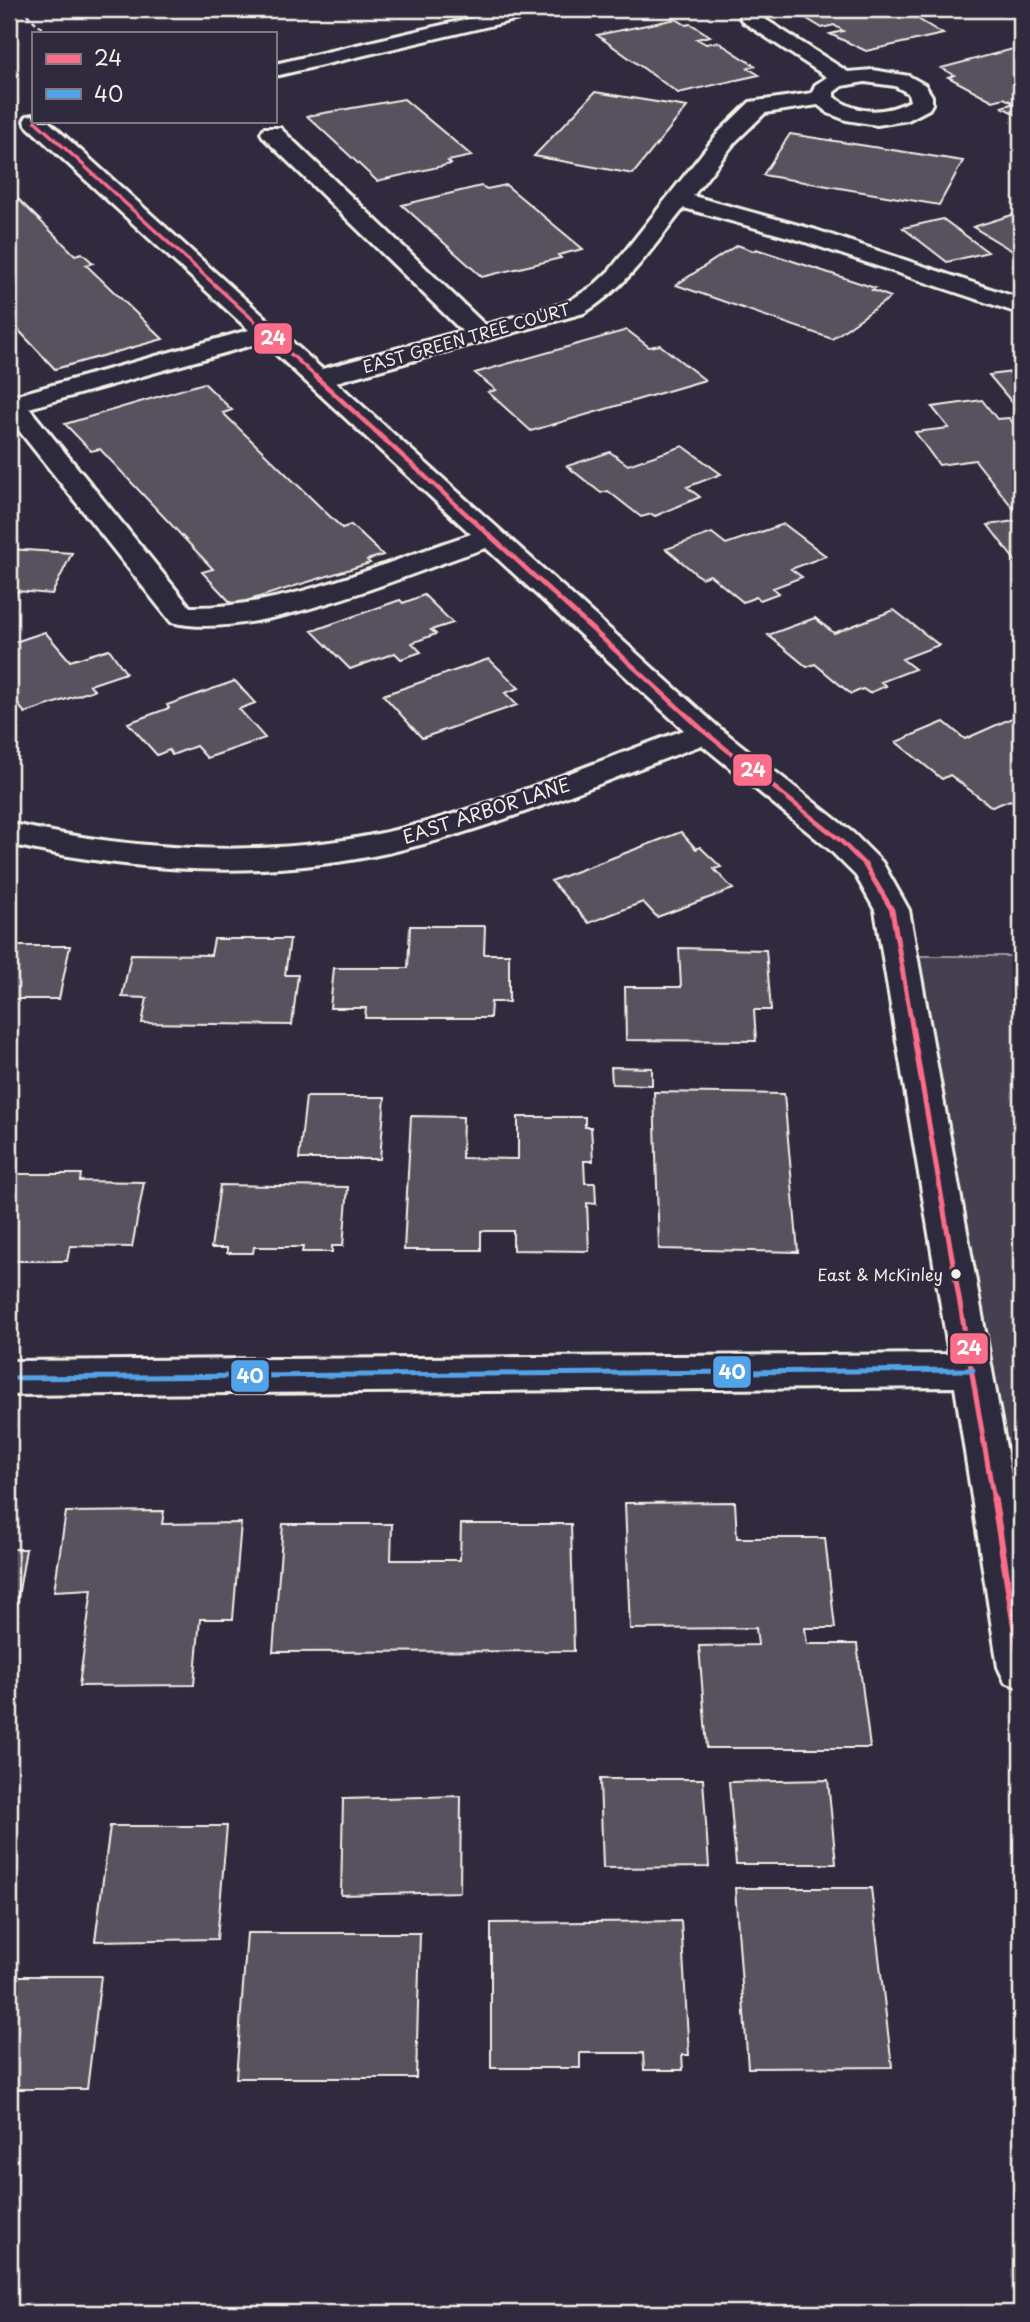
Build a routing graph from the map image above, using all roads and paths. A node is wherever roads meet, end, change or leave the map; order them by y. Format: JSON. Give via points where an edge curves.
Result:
{"nodes":[{"id":1,"x":54,"y":9,"type":"edge"},
{"id":2,"x":536,"y":9,"type":"edge"},
{"id":3,"x":21,"y":10,"type":"edge"},
{"id":4,"x":9,"y":13,"type":"edge"},
{"id":5,"x":750,"y":18,"type":"dead end"},
{"id":6,"x":46,"y":32,"type":"edge"},
{"id":7,"x":276,"y":70,"type":"edge"},
{"id":8,"x":844,"y":79,"type":"junction"},
{"id":9,"x":821,"y":98,"type":"junction"},
{"id":10,"x":32,"y":121,"type":"edge"},
{"id":11,"x":36,"y":122,"type":"edge"},
{"id":12,"x":9,"y":125,"type":"edge"},
{"id":13,"x":272,"y":133,"type":"dead end"},
{"id":14,"x":677,"y":200,"type":"junction"},
{"id":15,"x":1021,"y":307,"type":"edge"},
{"id":16,"x":267,"y":333,"type":"junction"},
{"id":17,"x":481,"y":335,"type":"junction"},
{"id":18,"x":316,"y":379,"type":"junction"},
{"id":19,"x":10,"y":403,"type":"edge"},
{"id":20,"x":490,"y":537,"type":"junction"},
{"id":21,"x":706,"y":733,"type":"junction"},
{"id":22,"x":9,"y":834,"type":"edge"},
{"id":23,"x":973,"y":1370,"type":"junction"},
{"id":24,"x":9,"y":1378,"type":"edge"},
{"id":25,"x":1021,"y":1667,"type":"edge"}],
"edges":[{"from":1,"to":3,"type":"path"},
{"from":2,"to":7,"type":"street"},
{"from":3,"to":4,"type":"path"},
{"from":3,"to":6,"type":"path"},
{"from":5,"to":8,"type":"street"},
{"from":8,"to":9,"type":"street","via":[[826,85]]},
{"from":8,"to":9,"type":"street","via":[[897,80],[923,98],[902,115],[869,118],[837,111]]},
{"from":9,"to":14,"type":"street","name":"EAST GREEN TREE COURT","via":[[758,107],[727,137]]},
{"from":10,"to":12,"type":"street"},
{"from":11,"to":16,"type":"street"},
{"from":13,"to":17,"type":"street"},
{"from":14,"to":15,"type":"street","via":[[803,233]]},
{"from":14,"to":17,"type":"street","name":"EAST GREEN TREE COURT","via":[[602,291],[575,308]]},
{"from":16,"to":18,"type":"street"},
{"from":16,"to":19,"type":"street"},
{"from":17,"to":18,"type":"street","name":"EAST GREEN TREE COURT"},
{"from":18,"to":20,"type":"street"},
{"from":19,"to":20,"type":"street","via":[[182,616],[237,614],[302,600]]},
{"from":20,"to":21,"type":"street"},
{"from":21,"to":22,"type":"street","name":"EAST ARBOR LANE","via":[[449,826],[389,842],[323,852],[187,857],[102,850]]},
{"from":21,"to":23,"type":"street","via":[[841,841],[870,870],[892,910]]},
{"from":23,"to":24,"type":"street"},
{"from":23,"to":25,"type":"street"}]}
